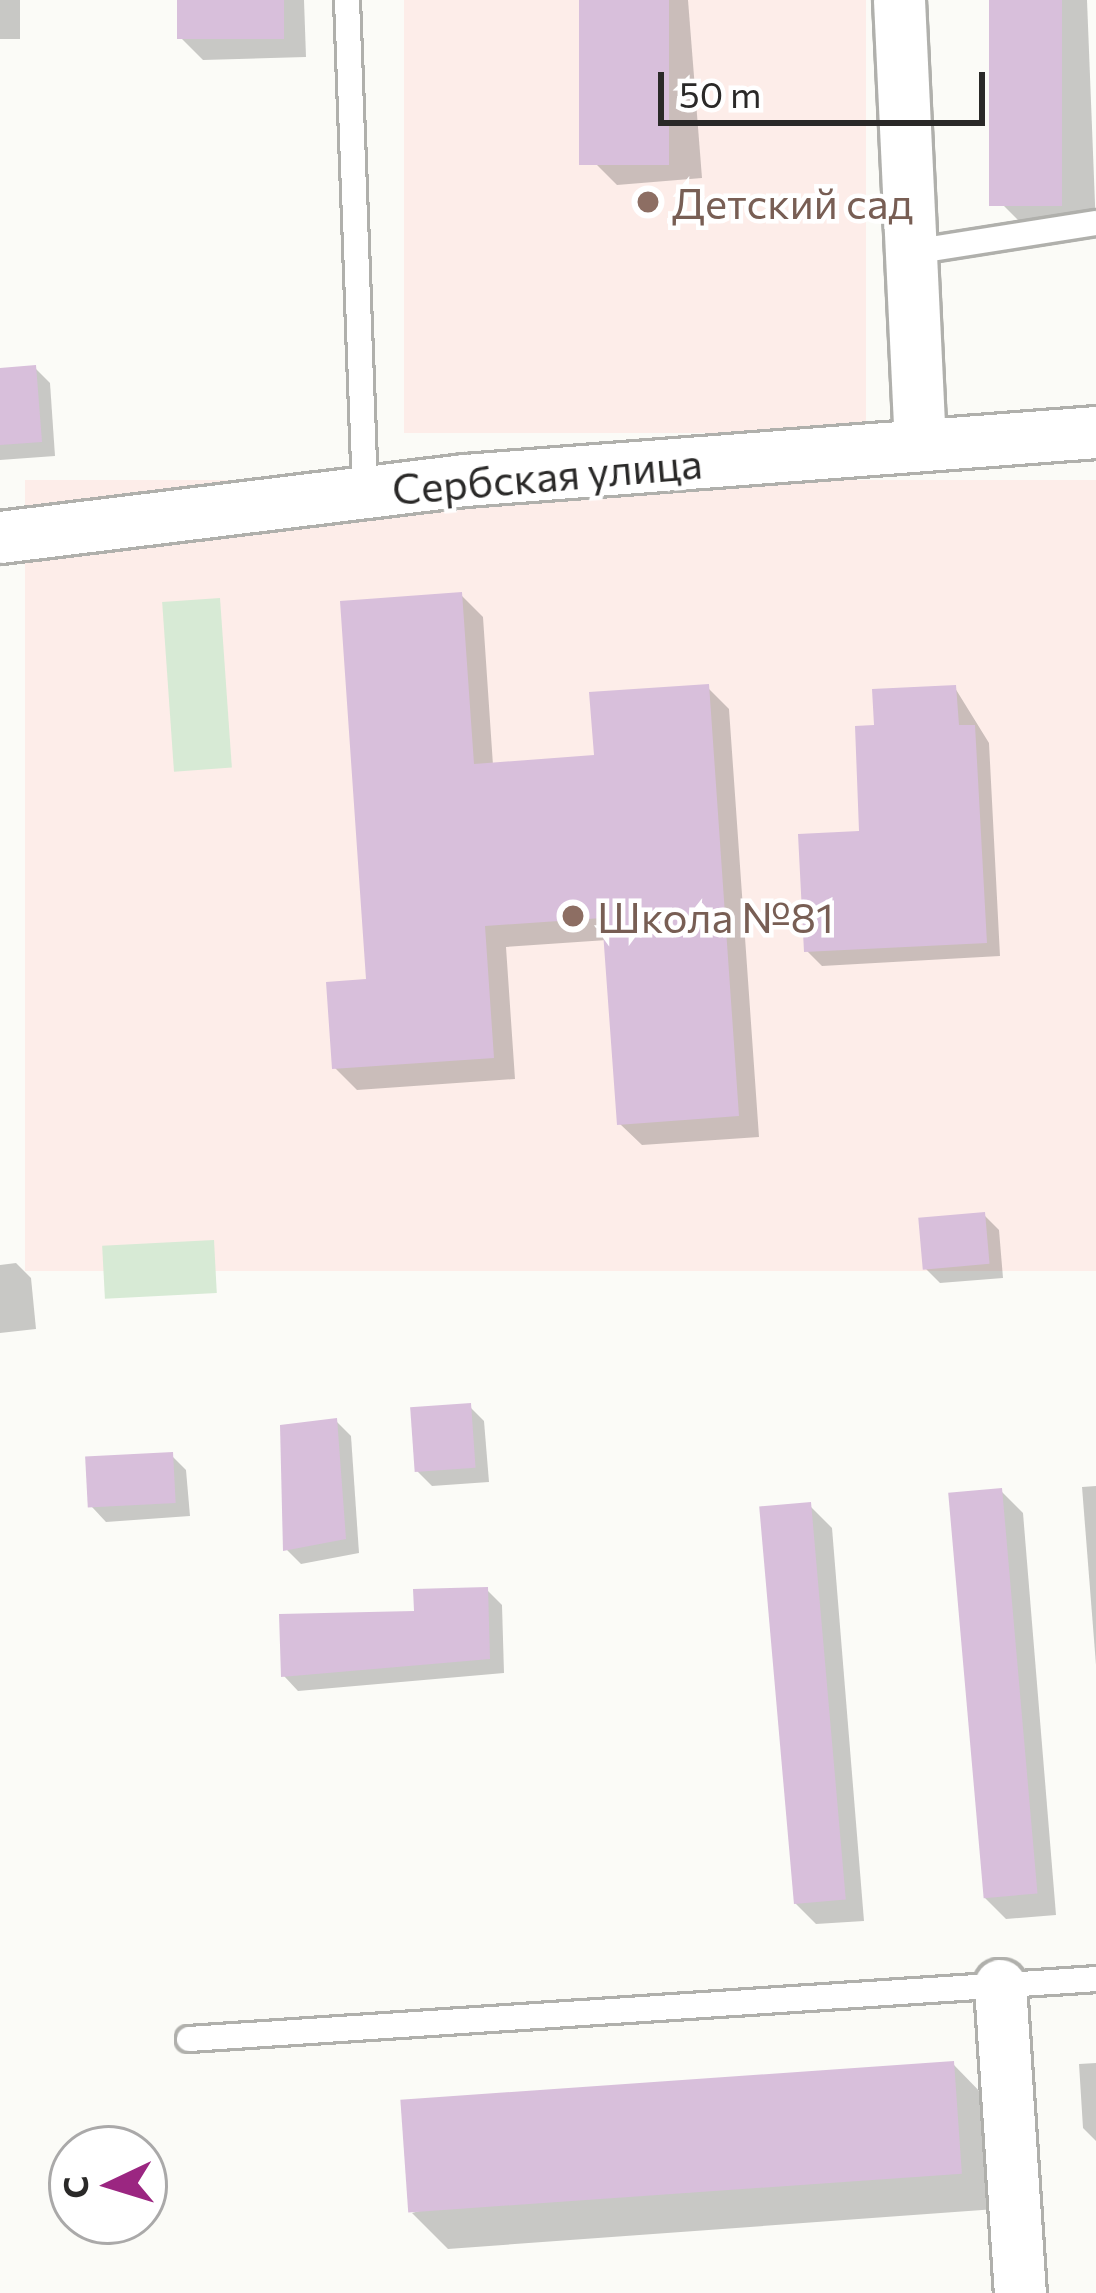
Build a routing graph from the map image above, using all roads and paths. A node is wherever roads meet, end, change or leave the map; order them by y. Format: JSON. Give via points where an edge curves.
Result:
{"nodes":[{"id":1,"x":347,"y":0,"type":"edge"},
{"id":2,"x":899,"y":0,"type":"edge"},
{"id":3,"x":1096,"y":223,"type":"edge"},
{"id":4,"x":912,"y":252,"type":"junction"},
{"id":5,"x":1096,"y":432,"type":"edge"},
{"id":6,"x":920,"y":441,"type":"junction"},
{"id":7,"x":365,"y":492,"type":"junction"},
{"id":8,"x":0,"y":537,"type":"edge"},
{"id":9,"x":1096,"y":1979,"type":"edge"},
{"id":10,"x":1000,"y":1985,"type":"junction"},
{"id":11,"x":189,"y":2038,"type":"dead end"},
{"id":12,"x":1020,"y":2293,"type":"edge"}],
"edges":[{"from":1,"to":7,"type":"lane"},
{"from":2,"to":4,"type":"street"},
{"from":3,"to":4,"type":"lane"},
{"from":4,"to":6,"type":"street"},
{"from":5,"to":6,"type":"street","name":"Сербская улица"},
{"from":6,"to":7,"type":"street","name":"Сербская улица"},
{"from":7,"to":8,"type":"street","name":"Сербская улица"},
{"from":9,"to":10,"type":"lane"},
{"from":10,"to":11,"type":"lane"},
{"from":10,"to":12,"type":"street"}]}
